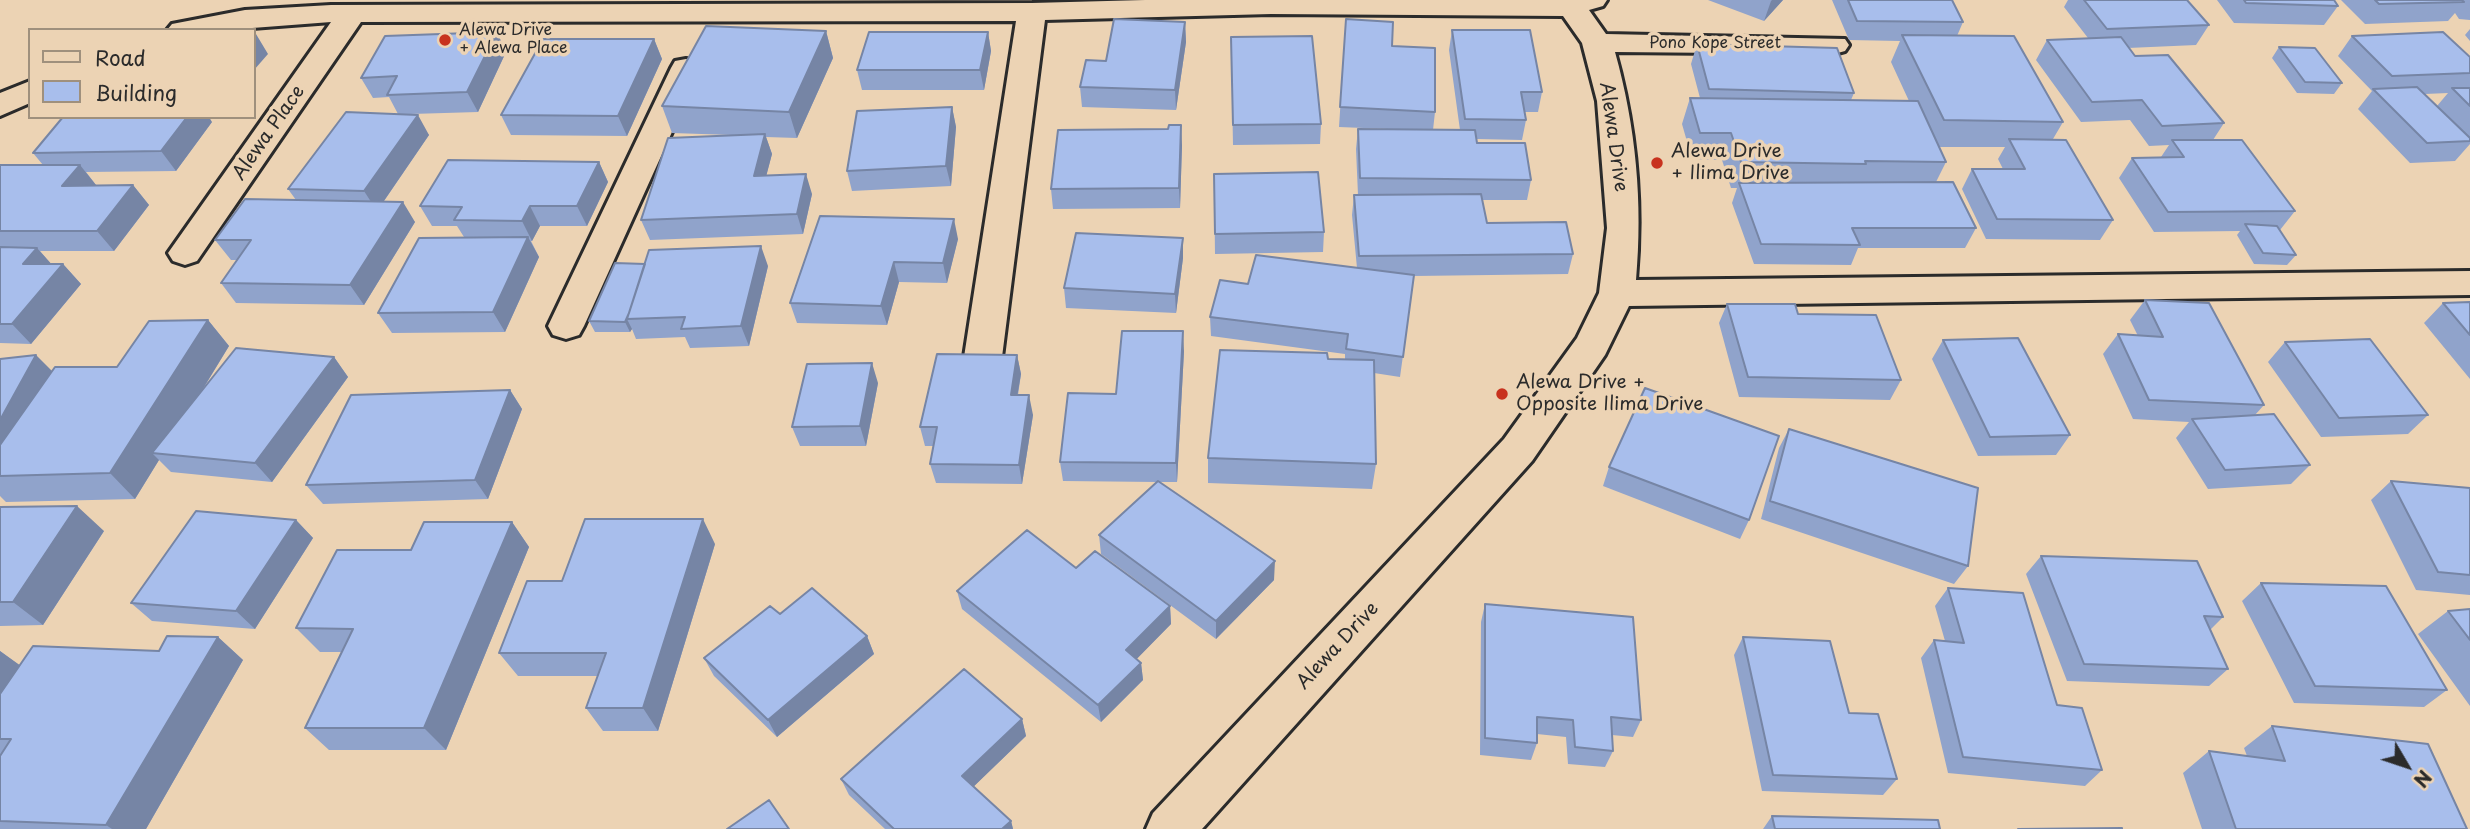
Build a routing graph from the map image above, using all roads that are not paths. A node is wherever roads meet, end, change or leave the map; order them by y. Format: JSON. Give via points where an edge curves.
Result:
{"nodes":[{"id":1,"x":271,"y":0,"type":"edge"},
{"id":2,"x":1576,"y":2,"type":"edge"},
{"id":3,"x":489,"y":6,"type":"edge"},
{"id":4,"x":712,"y":12,"type":"junction"},
{"id":5,"x":1032,"y":12,"type":"junction"},
{"id":6,"x":352,"y":13,"type":"junction"},
{"id":7,"x":244,"y":19,"type":"junction"},
{"id":8,"x":194,"y":28,"type":"edge"},
{"id":9,"x":1597,"y":43,"type":"junction"},
{"id":10,"x":1834,"y":45,"type":"edge"},
{"id":11,"x":28,"y":91,"type":"edge"},
{"id":12,"x":0,"y":106,"type":"edge"},
{"id":13,"x":185,"y":253,"type":"dead end"},
{"id":14,"x":2470,"y":284,"type":"edge"},
{"id":15,"x":1617,"y":293,"type":"junction"},
{"id":16,"x":566,"y":326,"type":"dead end"},
{"id":17,"x":983,"y":358,"type":"edge"},
{"id":18,"x":1170,"y":829,"type":"edge"}],
"edges":[{"from":1,"to":7,"type":"street"},
{"from":2,"to":5,"type":"street","name":"Alewa Drive"},
{"from":2,"to":9,"type":"street","name":"Alewa Drive"},
{"from":3,"to":4,"type":"street","name":"Alewa Drive"},
{"from":3,"to":6,"type":"street","name":"Alewa Drive"},
{"from":4,"to":5,"type":"street","name":"Alewa Drive"},
{"from":4,"to":16,"type":"street"},
{"from":5,"to":17,"type":"street"},
{"from":6,"to":7,"type":"street","name":"Alewa Drive"},
{"from":6,"to":13,"type":"street","name":"Alewa Place"},
{"from":7,"to":8,"type":"street","name":"Alewa Drive"},
{"from":9,"to":10,"type":"street","name":"Pono Kope Street"},
{"from":9,"to":15,"type":"street","name":"Alewa Drive","via":[[1612,102],[1620,170],[1624,229]]},
{"from":11,"to":12,"type":"street"},
{"from":14,"to":15,"type":"street"},
{"from":15,"to":18,"type":"street","name":"Alewa Drive","via":[[1592,345],[1518,450]]}]}
